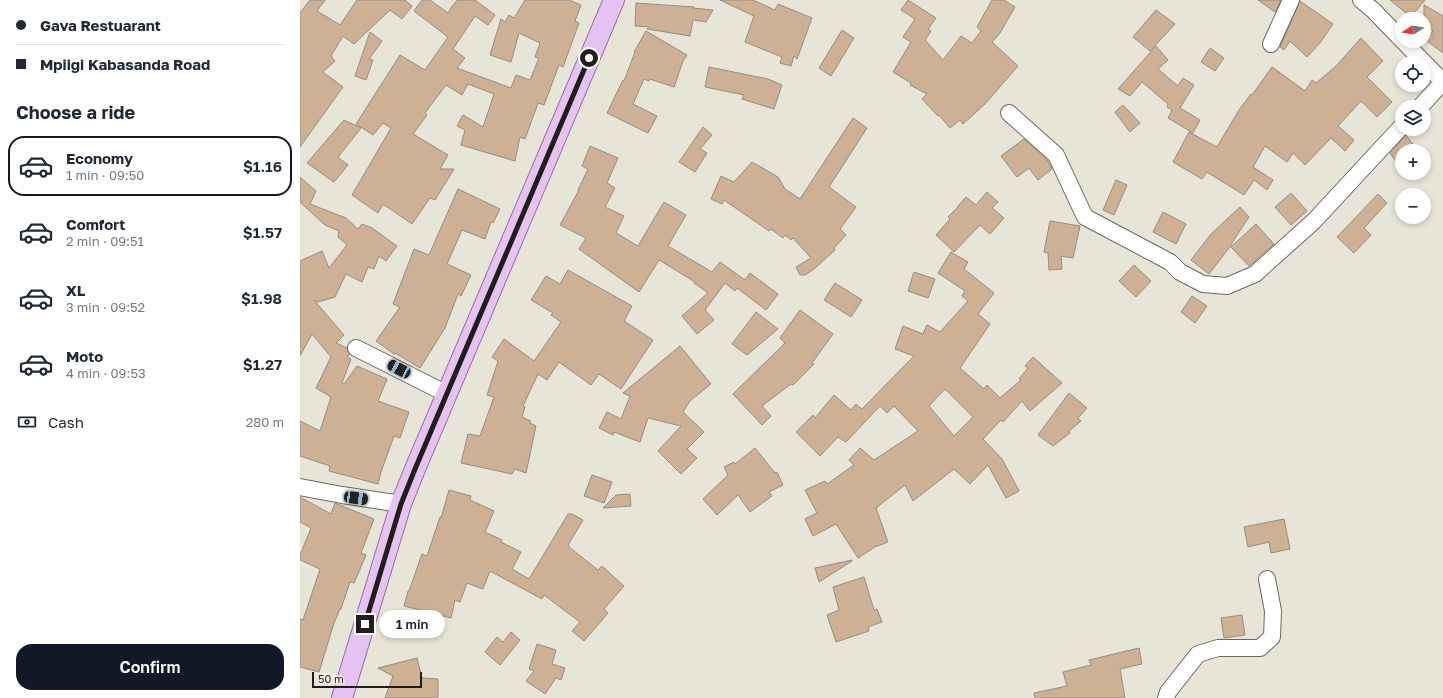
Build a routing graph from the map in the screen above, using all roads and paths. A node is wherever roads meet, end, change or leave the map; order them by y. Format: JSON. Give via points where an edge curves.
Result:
{"nodes":[{"id":1,"x":614,"y":0,"type":"edge"},
{"id":2,"x":1291,"y":0,"type":"edge"},
{"id":3,"x":1361,"y":0,"type":"edge"},
{"id":4,"x":1395,"y":32,"type":"edge"},
{"id":5,"x":1271,"y":44,"type":"dead end"},
{"id":6,"x":1411,"y":48,"type":"edge"},
{"id":7,"x":1443,"y":82,"type":"edge"},
{"id":8,"x":1426,"y":100,"type":"edge"},
{"id":9,"x":1009,"y":113,"type":"dead end"},
{"id":10,"x":1395,"y":134,"type":"edge"},
{"id":11,"x":356,"y":348,"type":"dead end"},
{"id":12,"x":447,"y":394,"type":"junction"},
{"id":13,"x":300,"y":487,"type":"edge"},
{"id":14,"x":401,"y":504,"type":"junction"},
{"id":15,"x":1267,"y":579,"type":"dead end"},
{"id":16,"x":342,"y":698,"type":"edge"},
{"id":17,"x":1166,"y":698,"type":"edge"}],
"edges":[{"from":1,"to":12,"type":"main road"},
{"from":2,"to":5,"type":"street"},
{"from":3,"to":4,"type":"street"},
{"from":6,"to":7,"type":"street"},
{"from":7,"to":8,"type":"street"},
{"from":9,"to":10,"type":"street","via":[[1056,155],[1085,217],[1170,262],[1180,272],[1202,284],[1227,286],[1255,274],[1314,221]]},
{"from":11,"to":12,"type":"street"},
{"from":12,"to":14,"type":"main road"},
{"from":13,"to":14,"type":"street"},
{"from":14,"to":16,"type":"main road"},
{"from":15,"to":17,"type":"street","via":[[1273,611],[1272,637],[1260,648],[1218,648],[1198,654]]}]}
